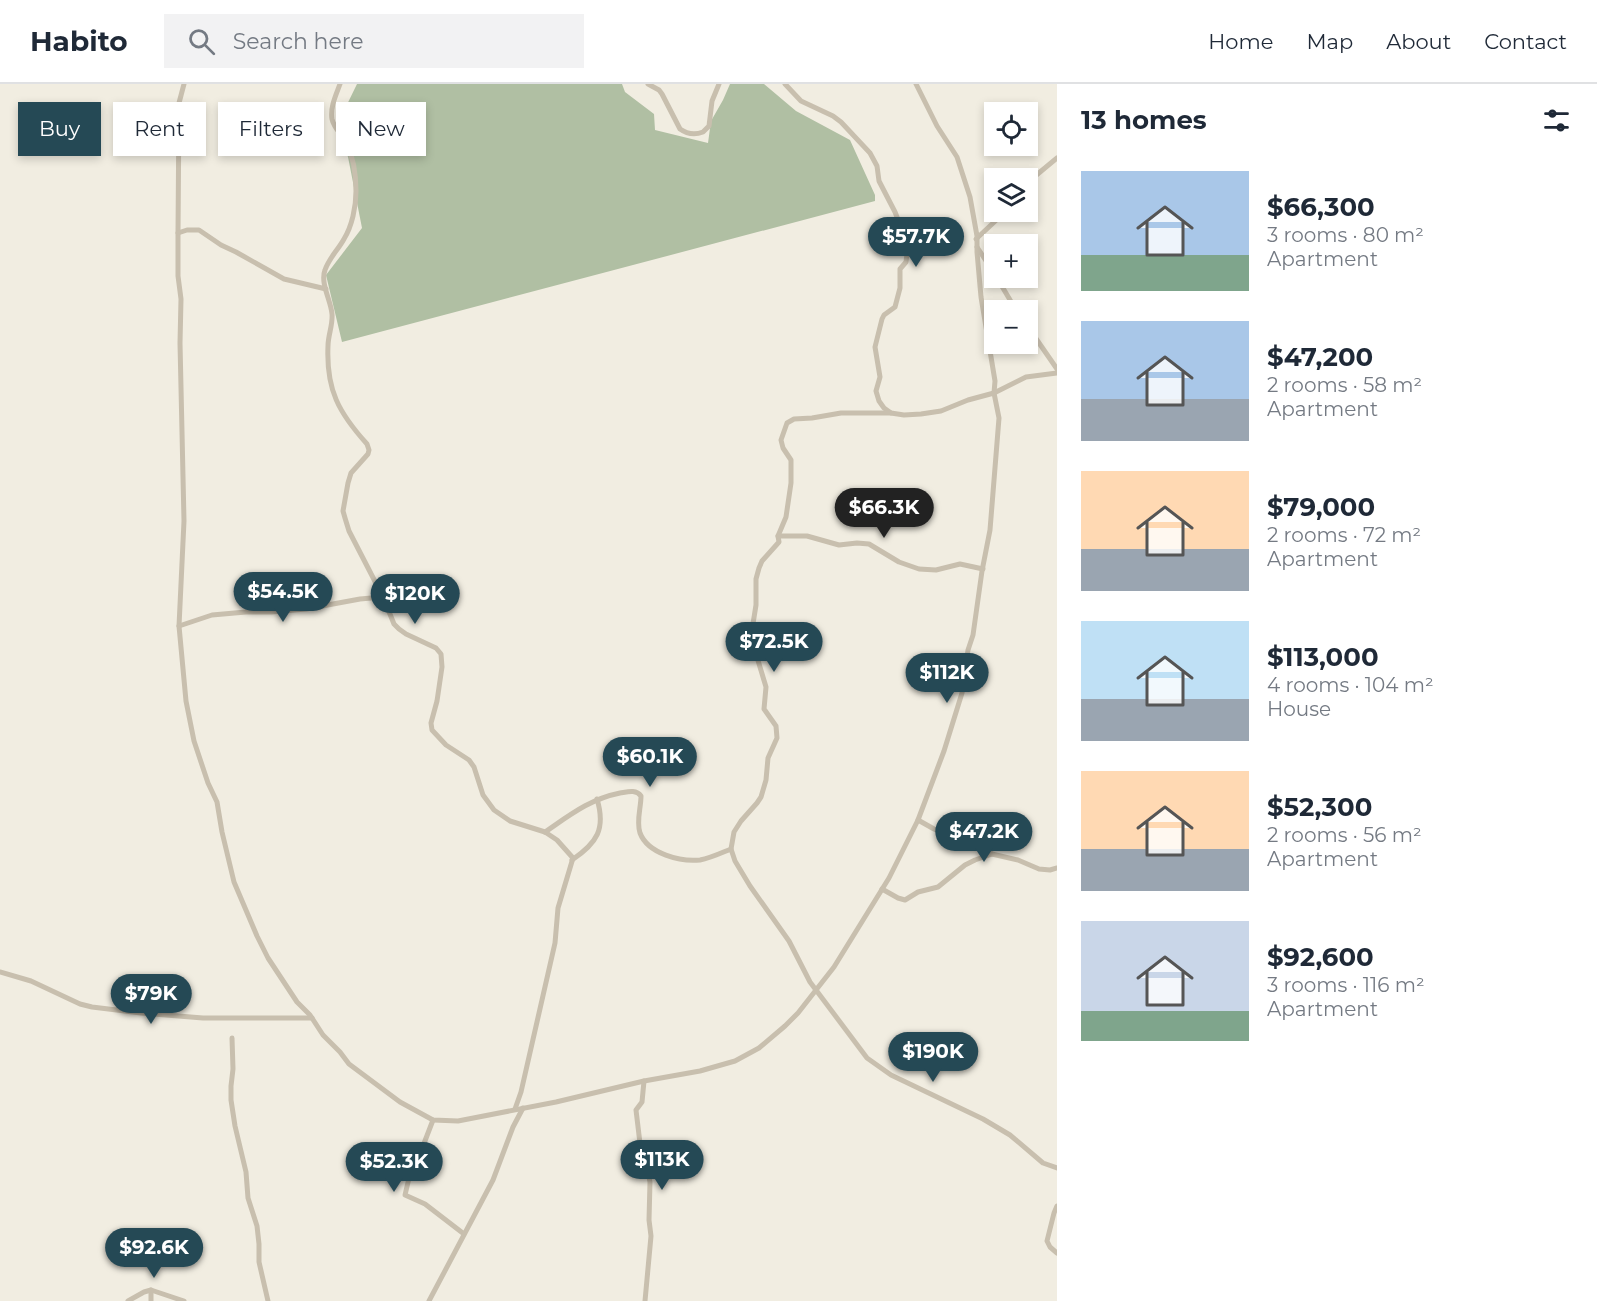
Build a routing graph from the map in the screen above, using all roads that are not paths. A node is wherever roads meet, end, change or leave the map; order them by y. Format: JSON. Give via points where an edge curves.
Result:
{"nodes":[{"id":1,"x":184,"y":84,"type":"edge"},
{"id":2,"x":340,"y":84,"type":"edge"},
{"id":3,"x":648,"y":84,"type":"edge"},
{"id":4,"x":719,"y":84,"type":"edge"},
{"id":5,"x":785,"y":84,"type":"edge"},
{"id":6,"x":916,"y":84,"type":"edge"},
{"id":7,"x":1057,"y":158,"type":"edge"},
{"id":8,"x":1038,"y":174,"type":"edge"},
{"id":9,"x":995,"y":222,"type":"edge"},
{"id":10,"x":178,"y":233,"type":"junction"},
{"id":11,"x":976,"y":242,"type":"junction"},
{"id":12,"x":984,"y":256,"type":"edge"},
{"id":13,"x":326,"y":290,"type":"junction"},
{"id":14,"x":1038,"y":341,"type":"edge"},
{"id":15,"x":1057,"y":369,"type":"edge"},
{"id":16,"x":1057,"y":373,"type":"edge"},
{"id":17,"x":994,"y":393,"type":"junction"},
{"id":18,"x":891,"y":413,"type":"junction"},
{"id":19,"x":778,"y":536,"type":"junction"},
{"id":20,"x":983,"y":569,"type":"junction"},
{"id":21,"x":383,"y":597,"type":"junction"},
{"id":22,"x":178,"y":626,"type":"junction"},
{"id":23,"x":597,"y":799,"type":"junction"},
{"id":24,"x":918,"y":820,"type":"junction"},
{"id":25,"x":545,"y":832,"type":"junction"},
{"id":26,"x":731,"y":849,"type":"junction"},
{"id":27,"x":992,"y":854,"type":"junction"},
{"id":28,"x":572,"y":860,"type":"junction"},
{"id":29,"x":1057,"y":868,"type":"edge"},
{"id":30,"x":882,"y":889,"type":"junction"},
{"id":31,"x":0,"y":972,"type":"edge"},
{"id":32,"x":816,"y":991,"type":"junction"},
{"id":33,"x":312,"y":1018,"type":"junction"},
{"id":34,"x":232,"y":1038,"type":"dead end"},
{"id":35,"x":644,"y":1081,"type":"junction"},
{"id":36,"x":523,"y":1108,"type":"junction"},
{"id":37,"x":515,"y":1109,"type":"junction"},
{"id":38,"x":432,"y":1120,"type":"junction"},
{"id":39,"x":1057,"y":1168,"type":"edge"},
{"id":40,"x":1057,"y":1206,"type":"edge"},
{"id":41,"x":464,"y":1234,"type":"junction"},
{"id":42,"x":1057,"y":1253,"type":"edge"},
{"id":43,"x":151,"y":1290,"type":"junction"},
{"id":44,"x":128,"y":1301,"type":"edge"},
{"id":45,"x":151,"y":1301,"type":"edge"},
{"id":46,"x":184,"y":1301,"type":"edge"},
{"id":47,"x":268,"y":1301,"type":"edge"},
{"id":48,"x":429,"y":1301,"type":"edge"},
{"id":49,"x":645,"y":1301,"type":"edge"}],
"edges":[{"from":1,"to":10,"type":"street","via":[[179,103]]},
{"from":2,"to":13,"type":"street","via":[[332,121],[353,158],[355,206],[344,240],[324,273]]},
{"from":3,"to":4,"type":"street","via":[[662,94],[680,129],[693,134],[708,128]]},
{"from":5,"to":18,"type":"street","via":[[804,104],[841,122],[870,153],[907,242],[907,260],[900,269],[895,307],[882,319],[875,347],[880,377],[876,391],[879,401]]},
{"from":6,"to":11,"type":"street","via":[[958,161],[970,197]]},
{"from":7,"to":8,"type":"street"},
{"from":9,"to":11,"type":"street"},
{"from":10,"to":13,"type":"street","via":[[199,230],[284,279]]},
{"from":10,"to":22,"type":"street","via":[[184,485]]},
{"from":11,"to":12,"type":"street"},
{"from":11,"to":17,"type":"street"},
{"from":13,"to":21,"type":"street","via":[[333,321],[328,342],[330,381],[344,416],[369,450],[351,473],[345,518]]},
{"from":14,"to":15,"type":"street"},
{"from":16,"to":17,"type":"street","via":[[1026,377]]},
{"from":17,"to":18,"type":"street","via":[[941,411]]},
{"from":17,"to":20,"type":"street","via":[[999,418],[996,470]]},
{"from":18,"to":19,"type":"street","via":[[841,413],[787,423],[781,440],[791,460],[791,483],[786,517]]},
{"from":19,"to":20,"type":"street","via":[[807,537],[839,545],[869,544],[919,569],[936,570],[960,564]]},
{"from":19,"to":26,"type":"street","via":[[779,542],[759,568],[752,630],[766,687],[764,709],[776,726],[777,738],[768,758],[761,797],[736,827]]},
{"from":20,"to":24,"type":"street","via":[[962,693]]},
{"from":21,"to":22,"type":"street","via":[[290,611],[212,615]]},
{"from":21,"to":25,"type":"street","via":[[399,629],[441,654],[432,730],[469,760],[483,795],[494,810],[510,821]]},
{"from":22,"to":33,"type":"street","via":[[192,734],[217,802],[234,882],[268,958]]},
{"from":23,"to":25,"type":"street"},
{"from":23,"to":26,"type":"street","via":[[623,792],[639,793],[641,835],[666,855],[687,861],[702,860]]},
{"from":23,"to":28,"type":"street","via":[[601,815],[596,839]]},
{"from":24,"to":27,"type":"street"},
{"from":24,"to":30,"type":"street"},
{"from":25,"to":28,"type":"street","via":[[564,847]]},
{"from":26,"to":32,"type":"street"},
{"from":27,"to":29,"type":"street","via":[[1039,869]]},
{"from":27,"to":30,"type":"street","via":[[965,865],[938,887],[905,900]]},
{"from":28,"to":37,"type":"street"},
{"from":30,"to":32,"type":"street","via":[[850,944]]},
{"from":31,"to":33,"type":"street","via":[[92,1007],[203,1018]]},
{"from":32,"to":35,"type":"street","via":[[785,1026],[745,1057]]},
{"from":32,"to":39,"type":"street","via":[[876,1066],[983,1119],[1010,1135],[1043,1163]]},
{"from":33,"to":38,"type":"street","via":[[351,1066]]},
{"from":34,"to":47,"type":"street","via":[[234,1126],[257,1226],[259,1262]]},
{"from":35,"to":36,"type":"street"},
{"from":35,"to":49,"type":"street","via":[[642,1102],[636,1110],[642,1160],[650,1182],[651,1239]]},
{"from":36,"to":37,"type":"street"},
{"from":36,"to":41,"type":"street","via":[[493,1180]]},
{"from":37,"to":38,"type":"street","via":[[458,1121]]},
{"from":38,"to":41,"type":"street","via":[[408,1178],[405,1196],[425,1204]]},
{"from":40,"to":42,"type":"street","via":[[1047,1242]]},
{"from":41,"to":48,"type":"street"},
{"from":43,"to":44,"type":"street"},
{"from":43,"to":45,"type":"street"},
{"from":43,"to":46,"type":"street"}]}
